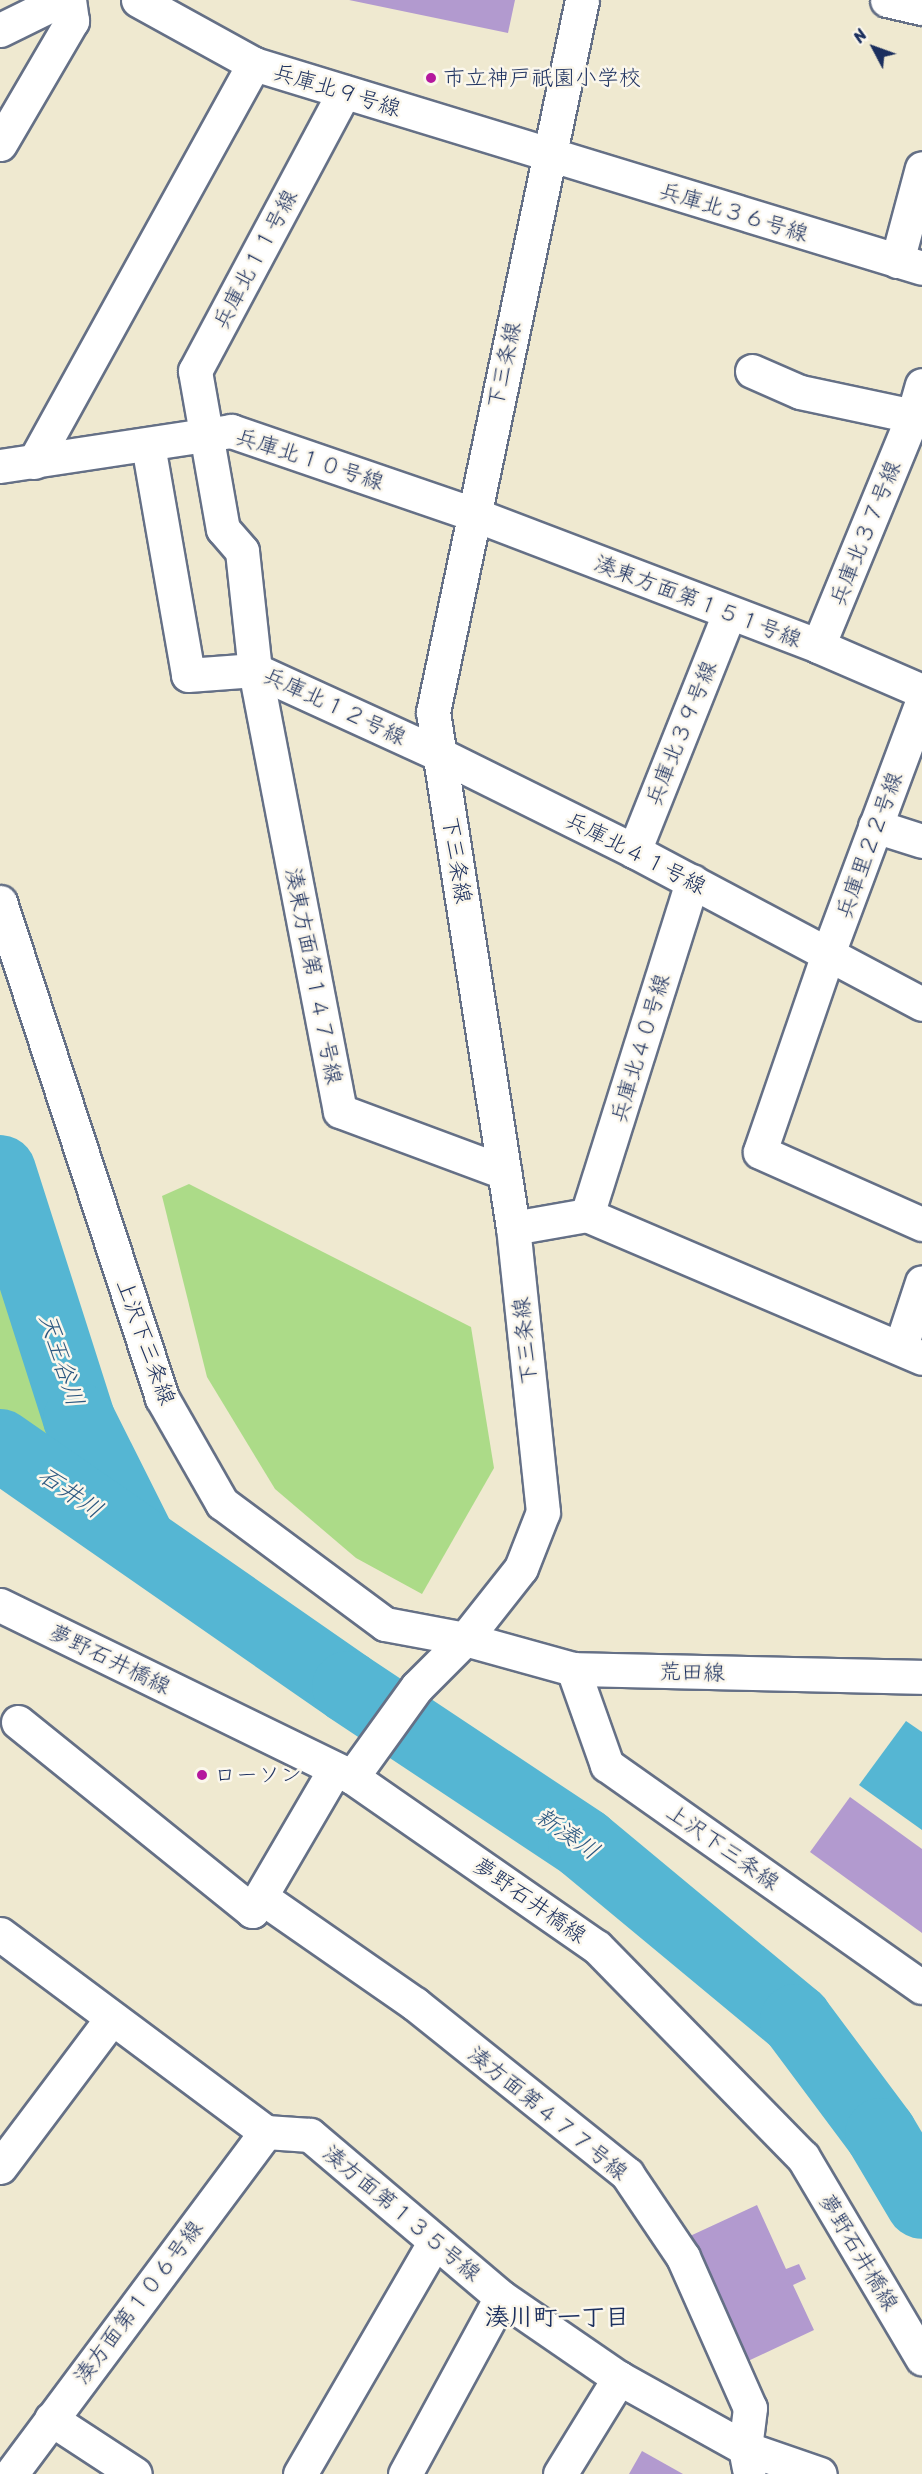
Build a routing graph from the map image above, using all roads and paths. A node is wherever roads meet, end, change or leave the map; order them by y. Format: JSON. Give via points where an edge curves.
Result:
{"nodes":[{"id":1,"x":61,"y":0,"type":"edge"},
{"id":2,"x":69,"y":0,"type":"edge"},
{"id":3,"x":138,"y":0,"type":"edge"},
{"id":4,"x":582,"y":0,"type":"edge"},
{"id":5,"x":887,"y":0,"type":"edge"},
{"id":6,"x":922,"y":8,"type":"edge"},
{"id":7,"x":0,"y":30,"type":"edge"},
{"id":8,"x":254,"y":64,"type":"junction"},
{"id":9,"x":344,"y":92,"type":"junction"},
{"id":10,"x":0,"y":144,"type":"edge"},
{"id":11,"x":547,"y":155,"type":"junction"},
{"id":12,"x":922,"y":168,"type":"edge"},
{"id":13,"x":910,"y":264,"type":"edge"},
{"id":14,"x":752,"y":371,"type":"dead end"},
{"id":15,"x":922,"y":385,"type":"edge"},
{"id":16,"x":918,"y":417,"type":"edge"},
{"id":17,"x":205,"y":433,"type":"junction"},
{"id":18,"x":148,"y":445,"type":"junction"},
{"id":19,"x":34,"y":462,"type":"junction"},
{"id":20,"x":0,"y":466,"type":"edge"},
{"id":21,"x":474,"y":514,"type":"junction"},
{"id":22,"x":729,"y":614,"type":"junction"},
{"id":23,"x":818,"y":646,"type":"junction"},
{"id":24,"x":255,"y":670,"type":"junction"},
{"id":25,"x":922,"y":691,"type":"edge"},
{"id":26,"x":922,"y":702,"type":"edge"},
{"id":27,"x":441,"y":755,"type":"junction"},
{"id":28,"x":875,"y":826,"type":"junction"},
{"id":29,"x":922,"y":841,"type":"edge"},
{"id":30,"x":634,"y":851,"type":"junction"},
{"id":31,"x":692,"y":881,"type":"junction"},
{"id":32,"x":0,"y":902,"type":"edge"},
{"id":33,"x":828,"y":954,"type":"junction"},
{"id":34,"x":922,"y":1004,"type":"edge"},
{"id":35,"x":504,"y":1172,"type":"junction"},
{"id":36,"x":588,"y":1215,"type":"junction"},
{"id":37,"x":922,"y":1224,"type":"edge"},
{"id":38,"x":513,"y":1228,"type":"junction"},
{"id":39,"x":922,"y":1282,"type":"edge"},
{"id":40,"x":911,"y":1352,"type":"edge"},
{"id":41,"x":0,"y":1605,"type":"edge"},
{"id":42,"x":465,"y":1639,"type":"junction"},
{"id":43,"x":573,"y":1670,"type":"junction"},
{"id":44,"x":922,"y":1677,"type":"edge"},
{"id":45,"x":18,"y":1722,"type":"dead end"},
{"id":46,"x":344,"y":1773,"type":"junction"},
{"id":47,"x":261,"y":1897,"type":"junction"},
{"id":48,"x":0,"y":1934,"type":"edge"},
{"id":49,"x":922,"y":1987,"type":"edge"},
{"id":50,"x":111,"y":2019,"type":"junction"},
{"id":51,"x":266,"y":2132,"type":"junction"},
{"id":52,"x":0,"y":2167,"type":"edge"},
{"id":53,"x":435,"y":2241,"type":"junction"},
{"id":54,"x":501,"y":2297,"type":"junction"},
{"id":55,"x":922,"y":2358,"type":"edge"},
{"id":56,"x":619,"y":2378,"type":"junction"},
{"id":57,"x":51,"y":2419,"type":"junction"},
{"id":58,"x":747,"y":2461,"type":"edge"},
{"id":59,"x":11,"y":2474,"type":"edge"},
{"id":60,"x":135,"y":2474,"type":"edge"},
{"id":61,"x":300,"y":2474,"type":"edge"},
{"id":62,"x":405,"y":2474,"type":"edge"},
{"id":63,"x":560,"y":2474,"type":"edge"},
{"id":64,"x":820,"y":2474,"type":"edge"}],
"edges":[{"from":1,"to":7,"type":"street"},
{"from":2,"to":10,"type":"street","via":[[72,21]]},
{"from":3,"to":8,"type":"street","name":"兵庫北９号線"},
{"from":4,"to":11,"type":"street","name":"下三条線"},
{"from":5,"to":6,"type":"street"},
{"from":8,"to":9,"type":"street","name":"兵庫北９号線"},
{"from":8,"to":19,"type":"street"},
{"from":9,"to":11,"type":"street","name":"兵庫北９号線"},
{"from":9,"to":17,"type":"street","name":"兵庫北１１号線","via":[[195,371]]},
{"from":11,"to":13,"type":"street","name":"兵庫北３６号線"},
{"from":11,"to":21,"type":"street","name":"下三条線"},
{"from":12,"to":13,"type":"street"},
{"from":14,"to":16,"type":"street","via":[[800,392]]},
{"from":15,"to":16,"type":"street","name":"兵庫北３７号線"},
{"from":16,"to":23,"type":"street","name":"兵庫北３７号線"},
{"from":17,"to":18,"type":"street","name":"兵庫北１０号線"},
{"from":17,"to":21,"type":"street","name":"兵庫北１０号線","via":[[231,431]]},
{"from":17,"to":24,"type":"street","name":"兵庫北１２号線","via":[[223,529],[242,550]]},
{"from":18,"to":19,"type":"street","name":"兵庫北１０号線"},
{"from":18,"to":24,"type":"street","via":[[188,675]]},
{"from":19,"to":20,"type":"street","name":"兵庫北１０号線"},
{"from":21,"to":22,"type":"street","name":"湊東方面第１５１号線"},
{"from":21,"to":27,"type":"street","name":"下三条線","via":[[433,712]]},
{"from":22,"to":23,"type":"street","name":"湊東方面第１５１号線"},
{"from":22,"to":30,"type":"street","name":"兵庫北３９号線"},
{"from":23,"to":25,"type":"street","name":"湊東方面第１５１号線"},
{"from":24,"to":27,"type":"street","name":"兵庫北１２号線"},
{"from":24,"to":35,"type":"street","name":"湊東方面第１４７号線","via":[[340,1111]]},
{"from":26,"to":28,"type":"street","name":"兵庫里２２号線"},
{"from":27,"to":30,"type":"street","name":"兵庫北４１号線"},
{"from":27,"to":35,"type":"street","name":"下三条線"},
{"from":28,"to":29,"type":"street"},
{"from":28,"to":33,"type":"street","name":"兵庫里２２号線"},
{"from":30,"to":31,"type":"street","name":"兵庫北４１号線"},
{"from":31,"to":33,"type":"street","name":"兵庫北４１号線"},
{"from":31,"to":36,"type":"street","name":"兵庫北４０号線"},
{"from":32,"to":42,"type":"street","name":"上沢下三条線","via":[[162,1398],[222,1503],[385,1624]]},
{"from":33,"to":34,"type":"street","name":"兵庫北４１号線"},
{"from":33,"to":37,"type":"street","via":[[760,1152]]},
{"from":35,"to":38,"type":"street","name":"下三条線"},
{"from":36,"to":38,"type":"street"},
{"from":36,"to":40,"type":"street"},
{"from":38,"to":42,"type":"street","name":"下三条線","via":[[543,1512],[522,1568]]},
{"from":39,"to":40,"type":"street"},
{"from":41,"to":46,"type":"street","name":"夢野石井橋線"},
{"from":42,"to":43,"type":"street","name":"荒田線"},
{"from":42,"to":46,"type":"street","name":"下三条線","via":[[417,1687],[374,1746]]},
{"from":43,"to":44,"type":"street","name":"荒田線"},
{"from":43,"to":49,"type":"street","name":"上沢下三条線","via":[[607,1765]]},
{"from":45,"to":47,"type":"street","via":[[252,1911]]},
{"from":46,"to":47,"type":"street","name":"下三条線"},
{"from":46,"to":55,"type":"street","name":"夢野石井橋線","via":[[597,1947],[614,1964],[803,2157]]},
{"from":47,"to":58,"type":"street","name":"湊方面第４７７号線","via":[[415,2004],[627,2174],[683,2257],[750,2408]]},
{"from":48,"to":50,"type":"street"},
{"from":50,"to":51,"type":"street"},
{"from":50,"to":52,"type":"street"},
{"from":51,"to":53,"type":"street","name":"湊方面第１３５号線","via":[[310,2135]]},
{"from":51,"to":57,"type":"street","name":"湊方面第１０６号線"},
{"from":53,"to":54,"type":"street","name":"湊方面第１３５号線"},
{"from":53,"to":61,"type":"street"},
{"from":54,"to":56,"type":"street","name":"湊方面第１３５号線"},
{"from":54,"to":62,"type":"street"},
{"from":56,"to":58,"type":"street","name":"湊方面第１３５号線"},
{"from":56,"to":63,"type":"street"},
{"from":57,"to":59,"type":"street","name":"湊方面第１０６号線"},
{"from":57,"to":60,"type":"street"},
{"from":58,"to":64,"type":"street","name":"湊方面第１３５号線"}]}
